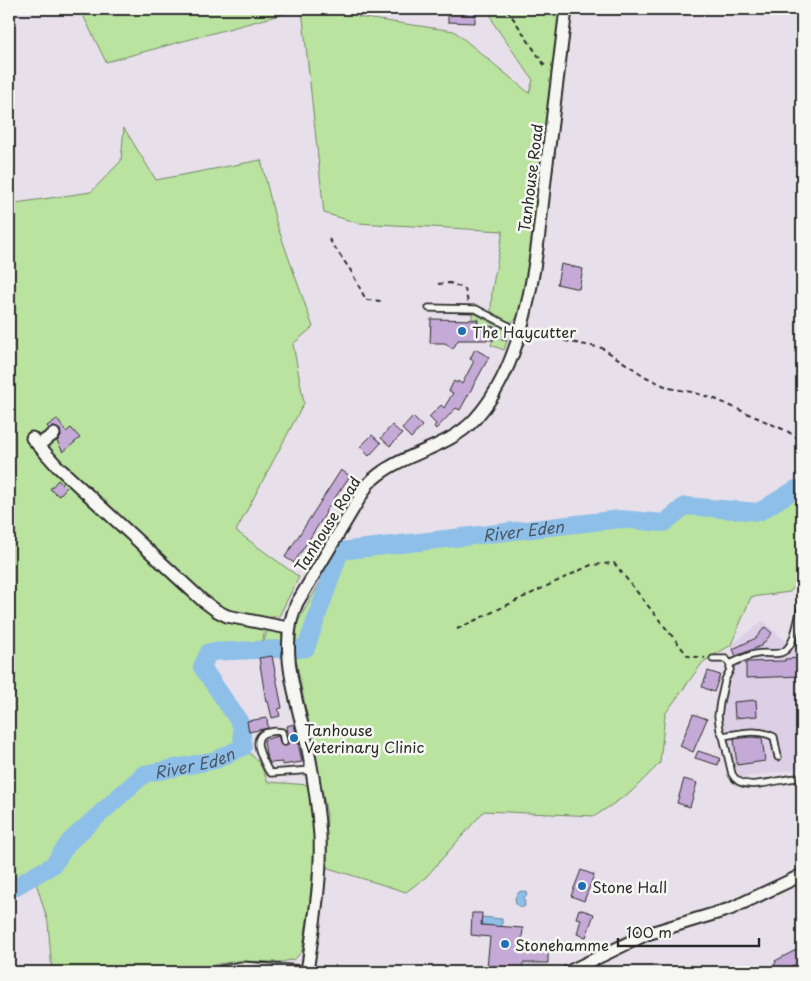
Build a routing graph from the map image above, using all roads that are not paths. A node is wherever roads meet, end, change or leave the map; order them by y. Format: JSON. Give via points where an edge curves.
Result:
{"nodes":[{"id":1,"x":566,"y":9,"type":"edge"},
{"id":2,"x":428,"y":308,"type":"dead end"},
{"id":3,"x":519,"y":332,"type":"junction"},
{"id":4,"x":54,"y":434,"type":"dead end"},
{"id":5,"x":802,"y":602,"type":"edge"},
{"id":6,"x":288,"y":628,"type":"junction"},
{"id":7,"x":713,"y":659,"type":"road end"},
{"id":8,"x":730,"y":664,"type":"junction"},
{"id":9,"x":724,"y":736,"type":"junction"},
{"id":10,"x":284,"y":742,"type":"dead end"},
{"id":11,"x":778,"y":757,"type":"dead end"},
{"id":12,"x":312,"y":770,"type":"junction"},
{"id":13,"x":802,"y":778,"type":"edge"},
{"id":14,"x":802,"y":875,"type":"edge"},
{"id":15,"x":221,"y":972,"type":"edge"},
{"id":16,"x":303,"y":972,"type":"edge"},
{"id":17,"x":571,"y":972,"type":"edge"}],
"edges":[{"from":1,"to":3,"type":"street","name":"Tanhouse Road","via":[[536,252]]},
{"from":2,"to":3,"type":"lane","via":[[481,310]]},
{"from":3,"to":6,"type":"street","name":"Tanhouse Road","via":[[502,377],[474,420],[461,432],[389,468],[368,484],[297,603]]},
{"from":4,"to":6,"type":"street","via":[[35,442],[202,600],[217,611],[239,619]]},
{"from":5,"to":8,"type":"lane","via":[[792,642],[785,651],[759,653]]},
{"from":6,"to":12,"type":"street","name":"Tanhouse Road","via":[[294,690]]},
{"from":7,"to":8,"type":"lane","via":[[726,659]]},
{"from":8,"to":9,"type":"lane","via":[[718,716]]},
{"from":9,"to":11,"type":"lane","via":[[766,732],[774,737]]},
{"from":9,"to":13,"type":"lane","via":[[732,774],[737,782],[751,784]]},
{"from":10,"to":12,"type":"lane","via":[[282,732],[278,731],[258,737],[268,770],[272,773]]},
{"from":12,"to":16,"type":"street","name":"Tanhouse Road","via":[[320,854]]},
{"from":14,"to":17,"type":"street","via":[[730,909],[646,934]]},
{"from":15,"to":16,"type":"street","via":[[242,968]]}]}
